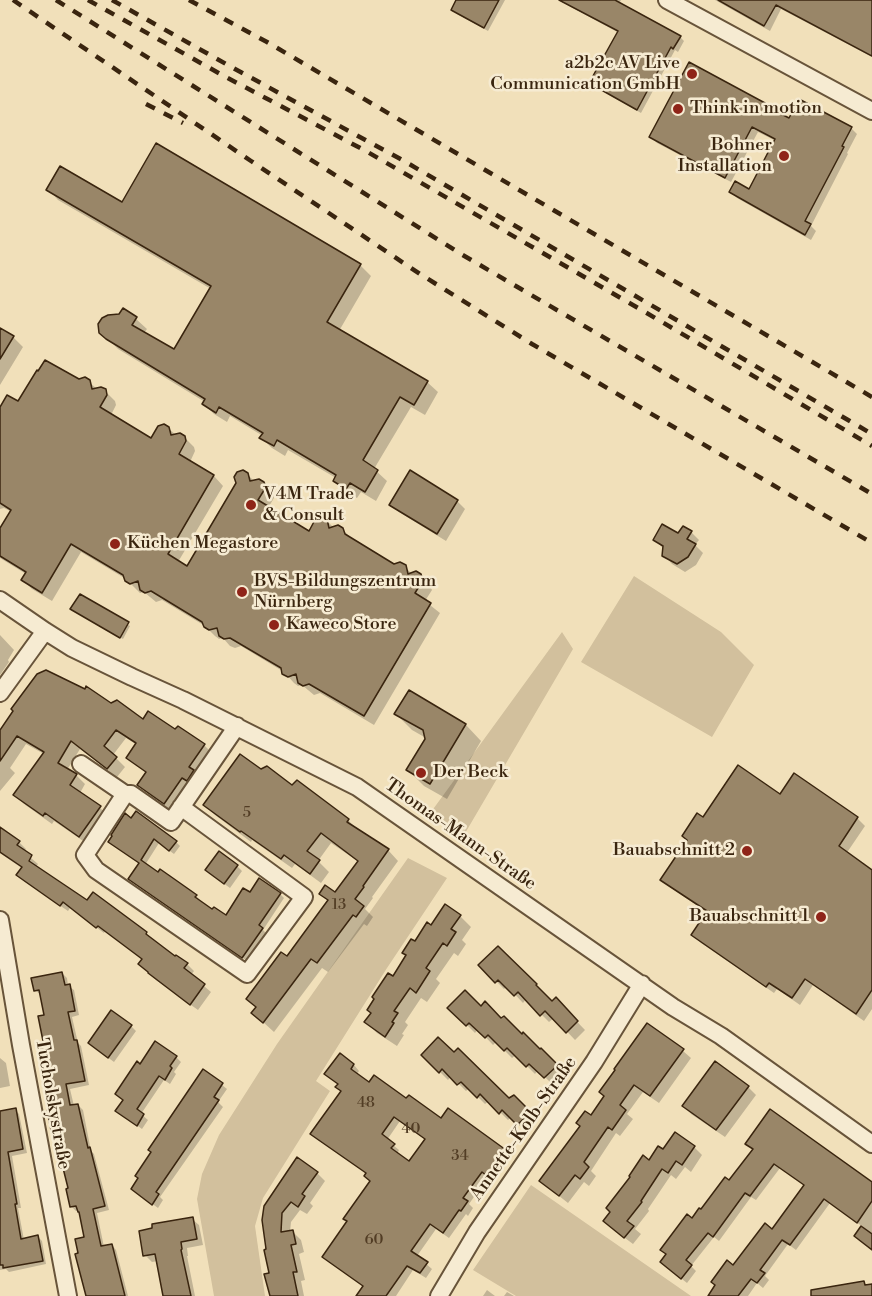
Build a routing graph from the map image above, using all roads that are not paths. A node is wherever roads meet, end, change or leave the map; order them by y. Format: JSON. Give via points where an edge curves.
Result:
{"nodes":[{"id":1,"x":667,"y":0,"type":"edge"},
{"id":2,"x":872,"y":111,"type":"edge"},
{"id":3,"x":0,"y":600,"type":"edge"},
{"id":4,"x":45,"y":631,"type":"junction"},
{"id":5,"x":0,"y":693,"type":"edge"},
{"id":6,"x":237,"y":726,"type":"junction"},
{"id":7,"x":81,"y":764,"type":"dead end"},
{"id":8,"x":125,"y":794,"type":"junction"},
{"id":9,"x":181,"y":807,"type":"junction"},
{"id":10,"x":0,"y":920,"type":"edge"},
{"id":11,"x":642,"y":984,"type":"junction"},
{"id":12,"x":872,"y":1144,"type":"edge"},
{"id":13,"x":68,"y":1296,"type":"edge"},
{"id":14,"x":439,"y":1296,"type":"edge"}],
"edges":[{"from":1,"to":2,"type":"street"},
{"from":3,"to":4,"type":"street","name":"Thomas-Mann-Straße"},
{"from":4,"to":5,"type":"street"},
{"from":4,"to":6,"type":"street","name":"Thomas-Mann-Straße","via":[[89,657]]},
{"from":6,"to":9,"type":"street"},
{"from":6,"to":11,"type":"street","name":"Thomas-Mann-Straße","via":[[357,788]]},
{"from":7,"to":8,"type":"street"},
{"from":8,"to":9,"type":"street","via":[[131,794],[171,822]]},
{"from":8,"to":9,"type":"street","via":[[86,855],[96,870],[247,974],[304,897]]},
{"from":10,"to":13,"type":"street","name":"Tucholskystraße"},
{"from":11,"to":12,"type":"street","name":"Thomas-Mann-Straße"},
{"from":11,"to":14,"type":"street","name":"Annette-Kolb-Straße","via":[[594,1062],[477,1232]]}]}
